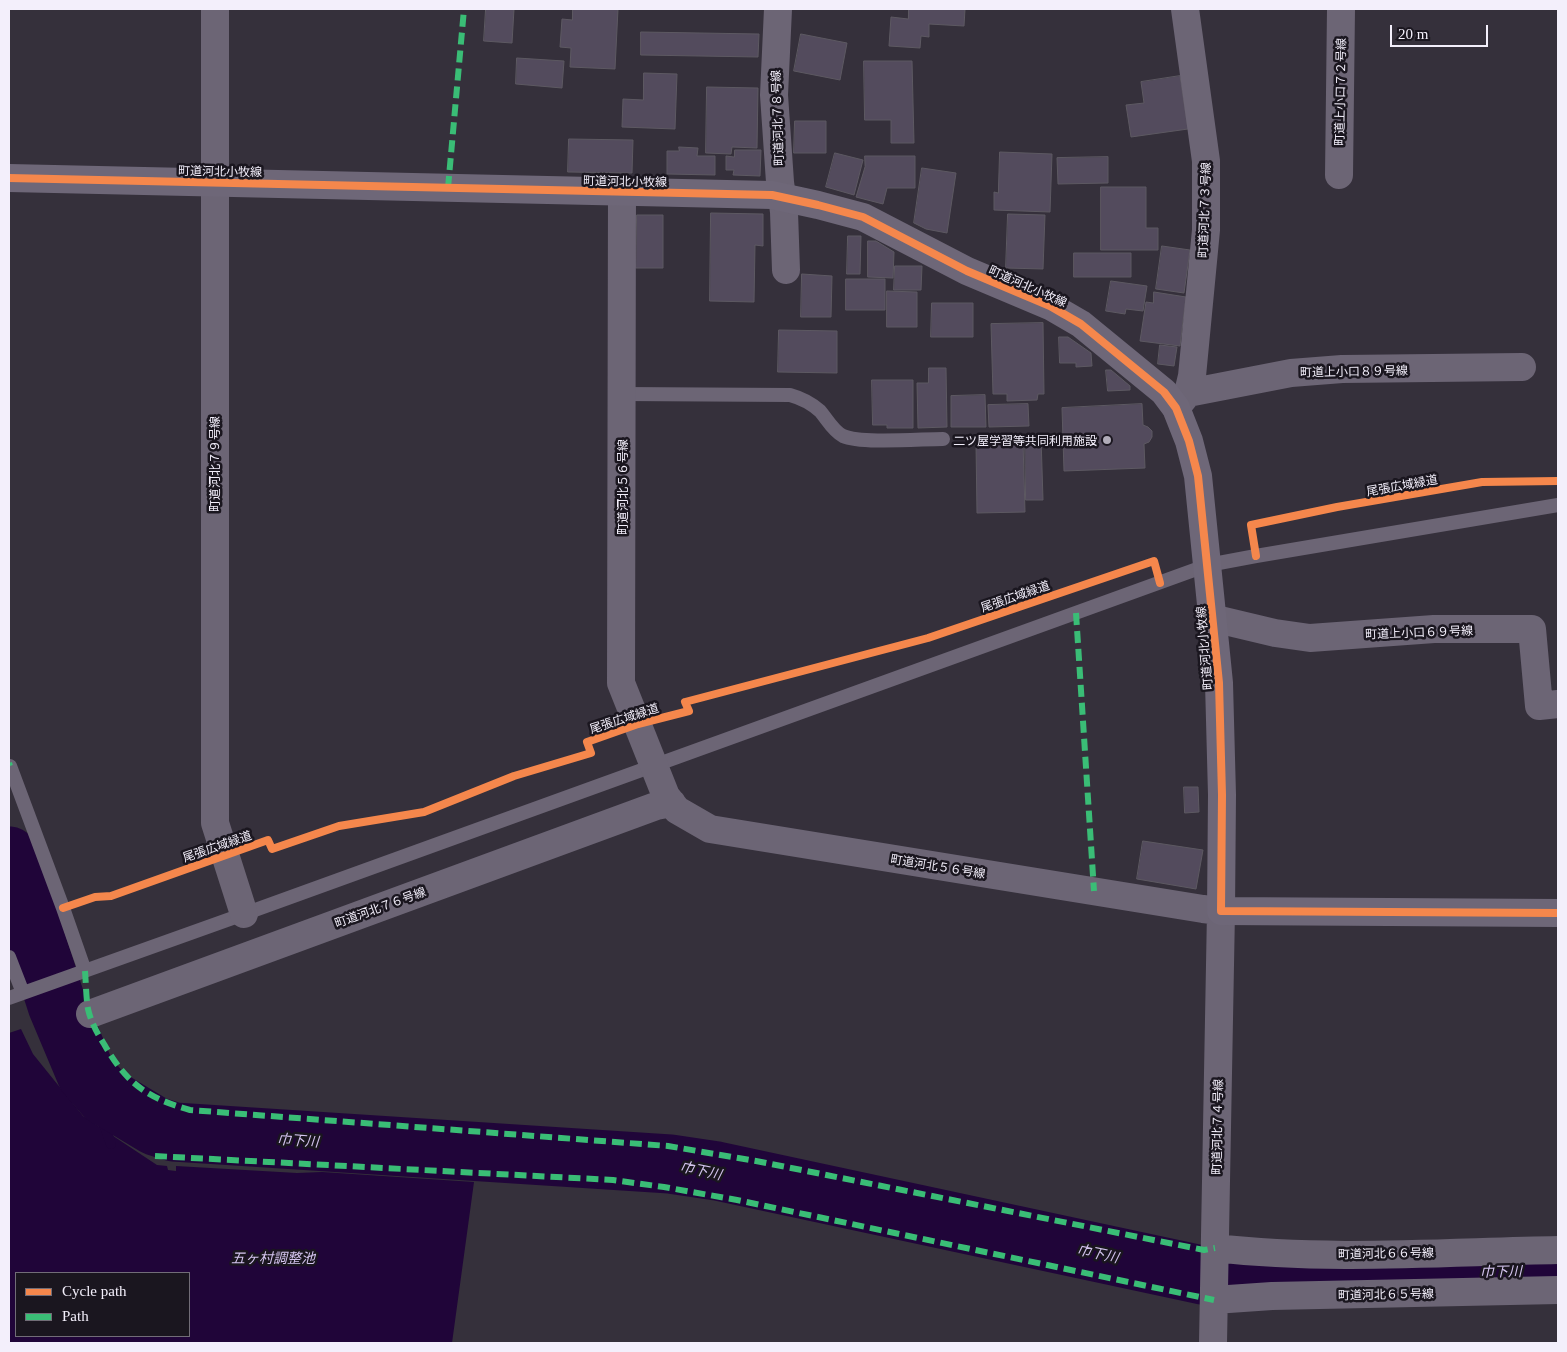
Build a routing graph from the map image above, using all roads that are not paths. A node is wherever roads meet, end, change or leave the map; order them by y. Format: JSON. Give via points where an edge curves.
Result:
{"nodes":[{"id":1,"x":214,"y":9,"type":"edge"},
{"id":2,"x":778,"y":9,"type":"edge"},
{"id":3,"x":1185,"y":9,"type":"edge"},
{"id":4,"x":1341,"y":9,"type":"edge"},
{"id":5,"x":1339,"y":175,"type":"dead end"},
{"id":6,"x":9,"y":178,"type":"edge"},
{"id":7,"x":214,"y":182,"type":"junction"},
{"id":8,"x":622,"y":192,"type":"junction"},
{"id":9,"x":782,"y":197,"type":"junction"},
{"id":10,"x":786,"y":270,"type":"dead end"},
{"id":11,"x":1522,"y":367,"type":"dead end"},
{"id":12,"x":622,"y":394,"type":"junction"},
{"id":13,"x":1182,"y":401,"type":"junction"},
{"id":14,"x":943,"y":439,"type":"dead end"},
{"id":15,"x":1558,"y":505,"type":"edge"},
{"id":16,"x":1208,"y":565,"type":"junction"},
{"id":17,"x":1212,"y":618,"type":"junction"},
{"id":18,"x":1558,"y":704,"type":"edge"},
{"id":19,"x":10,"y":766,"type":"dead end"},
{"id":20,"x":662,"y":785,"type":"junction"},
{"id":21,"x":1221,"y":911,"type":"junction"},
{"id":22,"x":1558,"y":913,"type":"edge"},
{"id":23,"x":244,"y":914,"type":"junction"},
{"id":24,"x":9,"y":957,"type":"edge"},
{"id":25,"x":81,"y":972,"type":"junction"},
{"id":26,"x":23,"y":993,"type":"junction"},
{"id":27,"x":9,"y":998,"type":"edge"},
{"id":28,"x":90,"y":1014,"type":"dead end"},
{"id":29,"x":1558,"y":1250,"type":"edge"},
{"id":30,"x":1215,"y":1252,"type":"junction"},
{"id":31,"x":1558,"y":1290,"type":"edge"},
{"id":32,"x":1214,"y":1295,"type":"junction"},
{"id":33,"x":1213,"y":1343,"type":"edge"}],
"edges":[{"from":1,"to":7,"type":"street","name":"町道河北７９号線"},
{"from":2,"to":9,"type":"street","name":"町道河北７８号線","via":[[774,95]]},
{"from":3,"to":13,"type":"street","name":"町道河北７３号線","via":[[1206,161],[1207,195],[1192,376]]},
{"from":4,"to":5,"type":"street","name":"町道上小口７２号線"},
{"from":6,"to":7,"type":"street","name":"町道河北小牧線"},
{"from":7,"to":8,"type":"street","name":"町道河北小牧線"},
{"from":7,"to":23,"type":"street","name":"町道河北７９号線","via":[[215,823]]},
{"from":8,"to":9,"type":"street","name":"町道河北小牧線"},
{"from":8,"to":12,"type":"street","name":"町道河北５６号線"},
{"from":9,"to":10,"type":"street","name":"町道河北７８号線"},
{"from":9,"to":13,"type":"street","name":"町道河北小牧線","via":[[863,217],[967,271],[1050,306],[1088,330],[1164,392]]},
{"from":11,"to":13,"type":"street","name":"町道上小口８９号線","via":[[1342,369],[1290,373]]},
{"from":12,"to":14,"type":"lane","via":[[790,395],[809,402],[836,431],[849,438]]},
{"from":12,"to":20,"type":"street","name":"町道河北５６号線","via":[[621,683]]},
{"from":13,"to":16,"type":"street","name":"町道河北小牧線","via":[[1198,476]]},
{"from":15,"to":16,"type":"lane"},
{"from":16,"to":17,"type":"street","name":"町道河北小牧線"},
{"from":16,"to":20,"type":"lane"},
{"from":17,"to":18,"type":"street","name":"町道上小口６９号線","via":[[1310,638],[1434,629],[1532,629],[1539,706]]},
{"from":17,"to":21,"type":"street","name":"町道河北小牧線","via":[[1222,740]]},
{"from":19,"to":25,"type":"lane","via":[[63,908]]},
{"from":20,"to":21,"type":"street","name":"町道河北５６号線","via":[[678,810],[710,829]]},
{"from":20,"to":23,"type":"lane"},
{"from":20,"to":28,"type":"street","name":"町道河北７６号線","via":[[656,806]]},
{"from":21,"to":22,"type":"street"},
{"from":21,"to":30,"type":"street","name":"町道河北７４号線"},
{"from":23,"to":25,"type":"lane"},
{"from":24,"to":26,"type":"lane"},
{"from":25,"to":26,"type":"lane"},
{"from":26,"to":27,"type":"lane"},
{"from":29,"to":30,"type":"street","name":"町道河北６６号線","via":[[1313,1255]]},
{"from":30,"to":32,"type":"street","name":"町道河北７４号線"},
{"from":31,"to":32,"type":"street","name":"町道河北６５号線"},
{"from":32,"to":33,"type":"street","name":"町道河北７４号線"}]}
